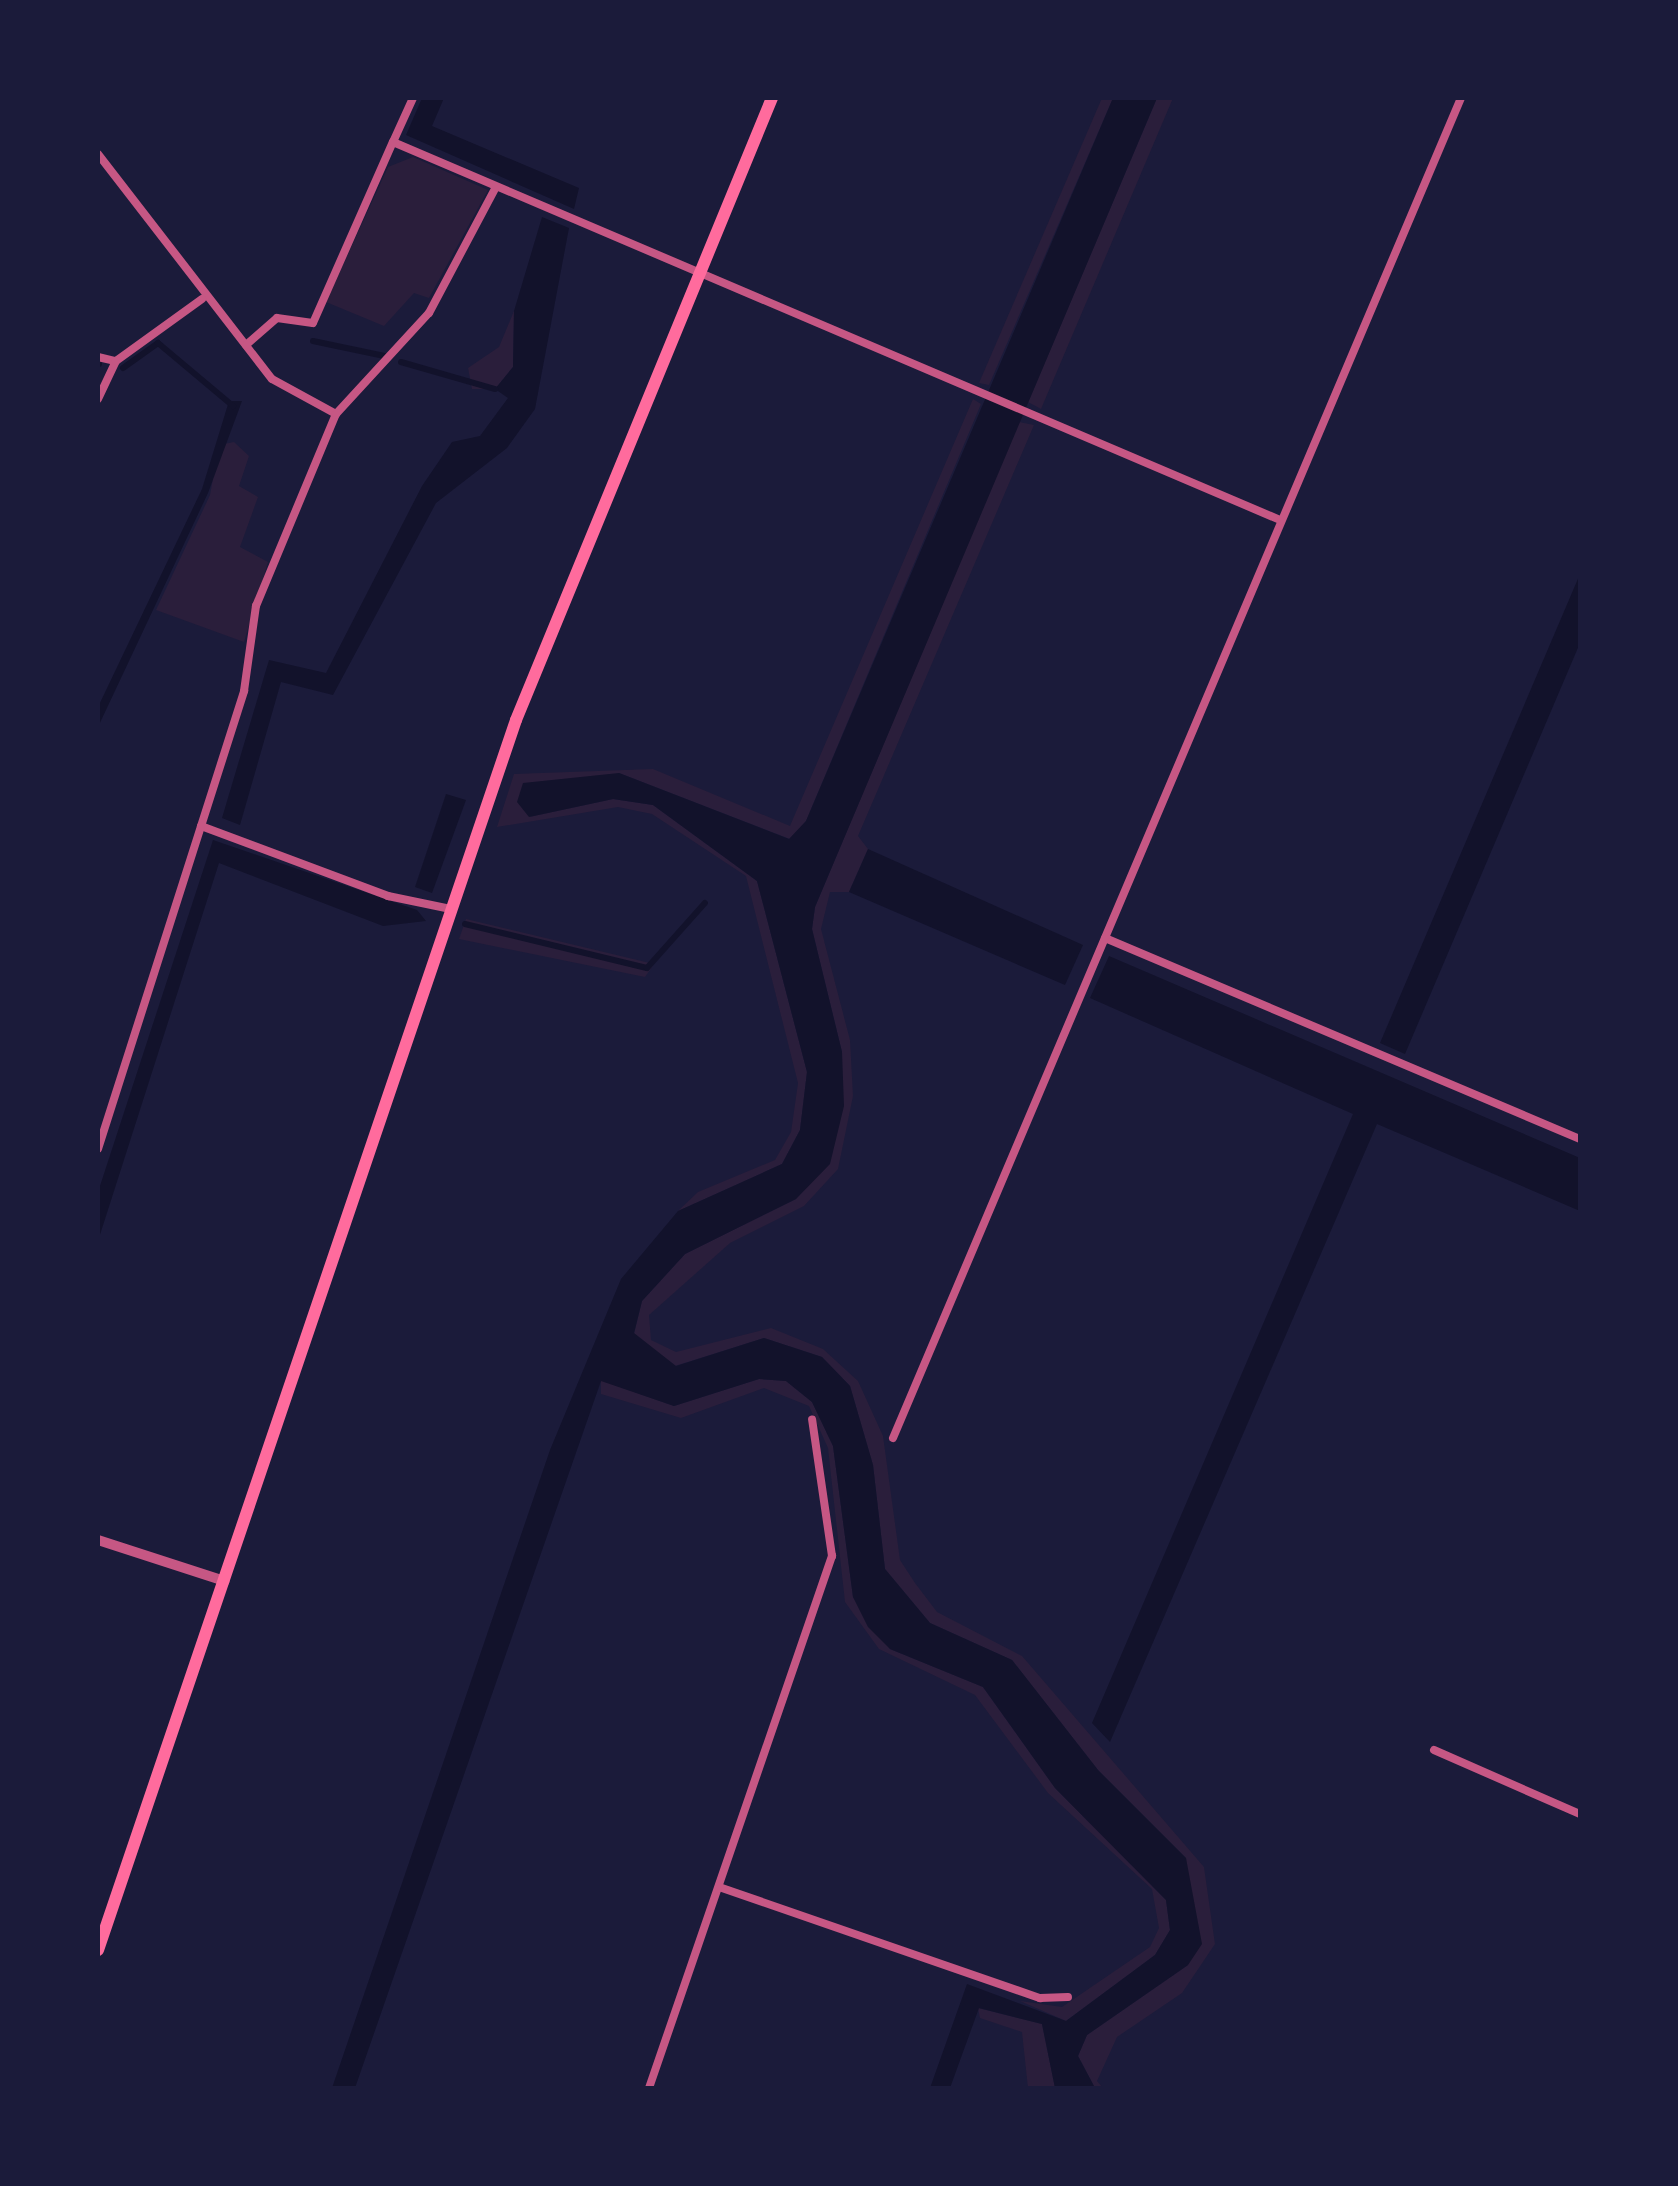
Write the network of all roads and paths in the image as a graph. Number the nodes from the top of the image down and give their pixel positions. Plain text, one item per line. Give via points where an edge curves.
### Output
1 (412, 98) edge
2 (772, 98) edge
3 (1461, 98) edge
4 (393, 142) junction
5 (98, 154) edge
6 (496, 186) junction
7 (698, 272) junction
8 (202, 299) junction
9 (246, 345) junction
10 (98, 357) edge
11 (116, 361) junction
12 (98, 399) edge
13 (336, 414) junction
14 (1280, 520) junction
15 (201, 826) junction
16 (451, 909) junction
17 (1105, 938) junction
18 (1580, 1139) edge
19 (98, 1148) edge
20 (812, 1419) dead end
21 (892, 1438) dead end
22 (98, 1540) edge
23 (224, 1580) junction
24 (1434, 1750) dead end
25 (1580, 1814) edge
26 (718, 1886) junction
27 (98, 1950) edge
28 (1068, 1997) dead end
29 (649, 2088) edge

1 - 4 street
2 - 7 main road
3 - 14 street
4 - 6 street
4 - 9 street via 312,323 277,318
5 - 8 street
6 - 7 street
6 - 13 street via 428,313
7 - 14 street
7 - 16 main road via 591,524
8 - 9 street
8 - 11 street
9 - 13 street via 272,379
10 - 11 street
11 - 12 street
13 - 15 street via 256,606 244,691
14 - 17 street
15 - 16 street via 388,896
15 - 19 street
16 - 23 main road
17 - 18 street
17 - 21 street
20 - 26 street via 832,1556
22 - 23 street
23 - 27 main road
24 - 25 street
26 - 28 street via 1040,1998
26 - 29 street

